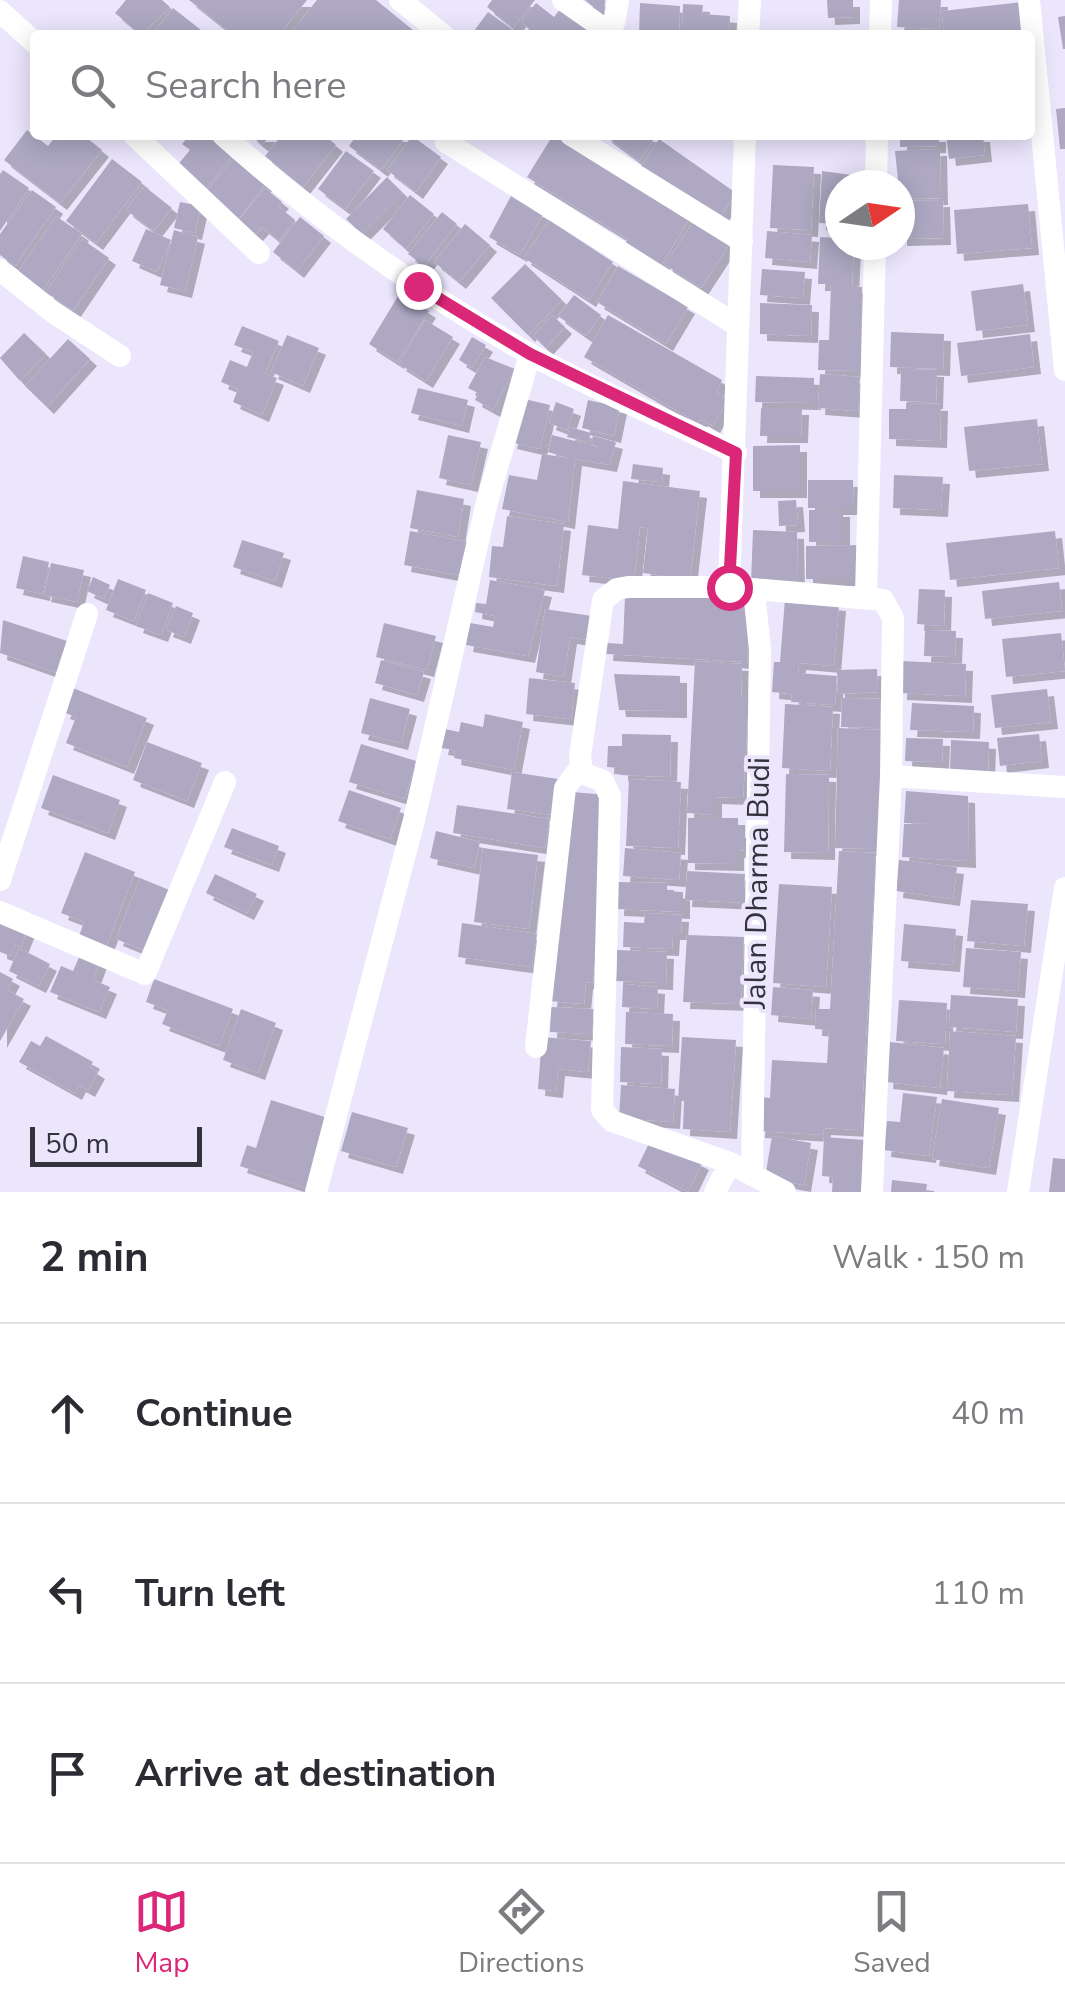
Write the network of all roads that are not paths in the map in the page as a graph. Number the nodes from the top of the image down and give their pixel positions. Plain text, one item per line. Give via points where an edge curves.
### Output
1 (400, 0) edge
2 (563, 0) edge
3 (618, 0) edge
4 (750, 0) edge
5 (881, 0) edge
6 (1029, 0) edge
7 (0, 11) edge
8 (437, 30) edge
9 (748, 30) edge
10 (880, 30) edge
11 (1032, 30) edge
12 (30, 38) edge
13 (1035, 62) edge
14 (139, 140) edge
15 (228, 140) edge
16 (579, 140) edge
17 (746, 140) edge
18 (878, 140) edge
19 (446, 142) dead end
20 (877, 170) edge
21 (742, 240) junction
22 (259, 252) dead end
23 (874, 260) edge
24 (0, 270) edge
25 (738, 326) junction
26 (530, 354) junction
27 (120, 356) dead end
28 (1065, 370) edge
29 (736, 453) junction
30 (729, 587) junction
31 (754, 591) junction
32 (866, 596) junction
33 (87, 614) dead end
34 (580, 768) junction
35 (891, 776) junction
36 (225, 782) dead end
37 (1065, 787) edge
38 (0, 880) edge
39 (1065, 888) edge
40 (0, 912) edge
41 (536, 1047) dead end
42 (730, 1164) junction
43 (752, 1175) junction
44 (316, 1192) edge
45 (715, 1192) edge
46 (786, 1192) edge
47 (872, 1192) edge
48 (1018, 1192) edge

1 - 8 street
2 - 3 street via 603,28 614,23
4 - 9 street
5 - 10 street
6 - 11 street
7 - 12 street
13 - 28 street
14 - 22 street
15 - 26 street via 370,255
16 - 21 street
17 - 21 street
18 - 20 street
19 - 25 street
21 - 25 street
23 - 32 street
24 - 27 street
25 - 29 street
26 - 29 street
26 - 44 street via 487,502 414,820
29 - 30 street
30 - 31 street
30 - 34 street via 628,588 603,600
31 - 32 street
31 - 43 street, Jalan Dharma Budi via 760,650
32 - 35 street via 884,600 893,618
33 - 38 street
34 - 41 street via 565,788
34 - 42 street via 606,784 610,796 602,1110 612,1120
35 - 37 street
35 - 47 street
36 - 40 street via 145,974
39 - 48 street
42 - 43 street
42 - 45 street
43 - 46 street

